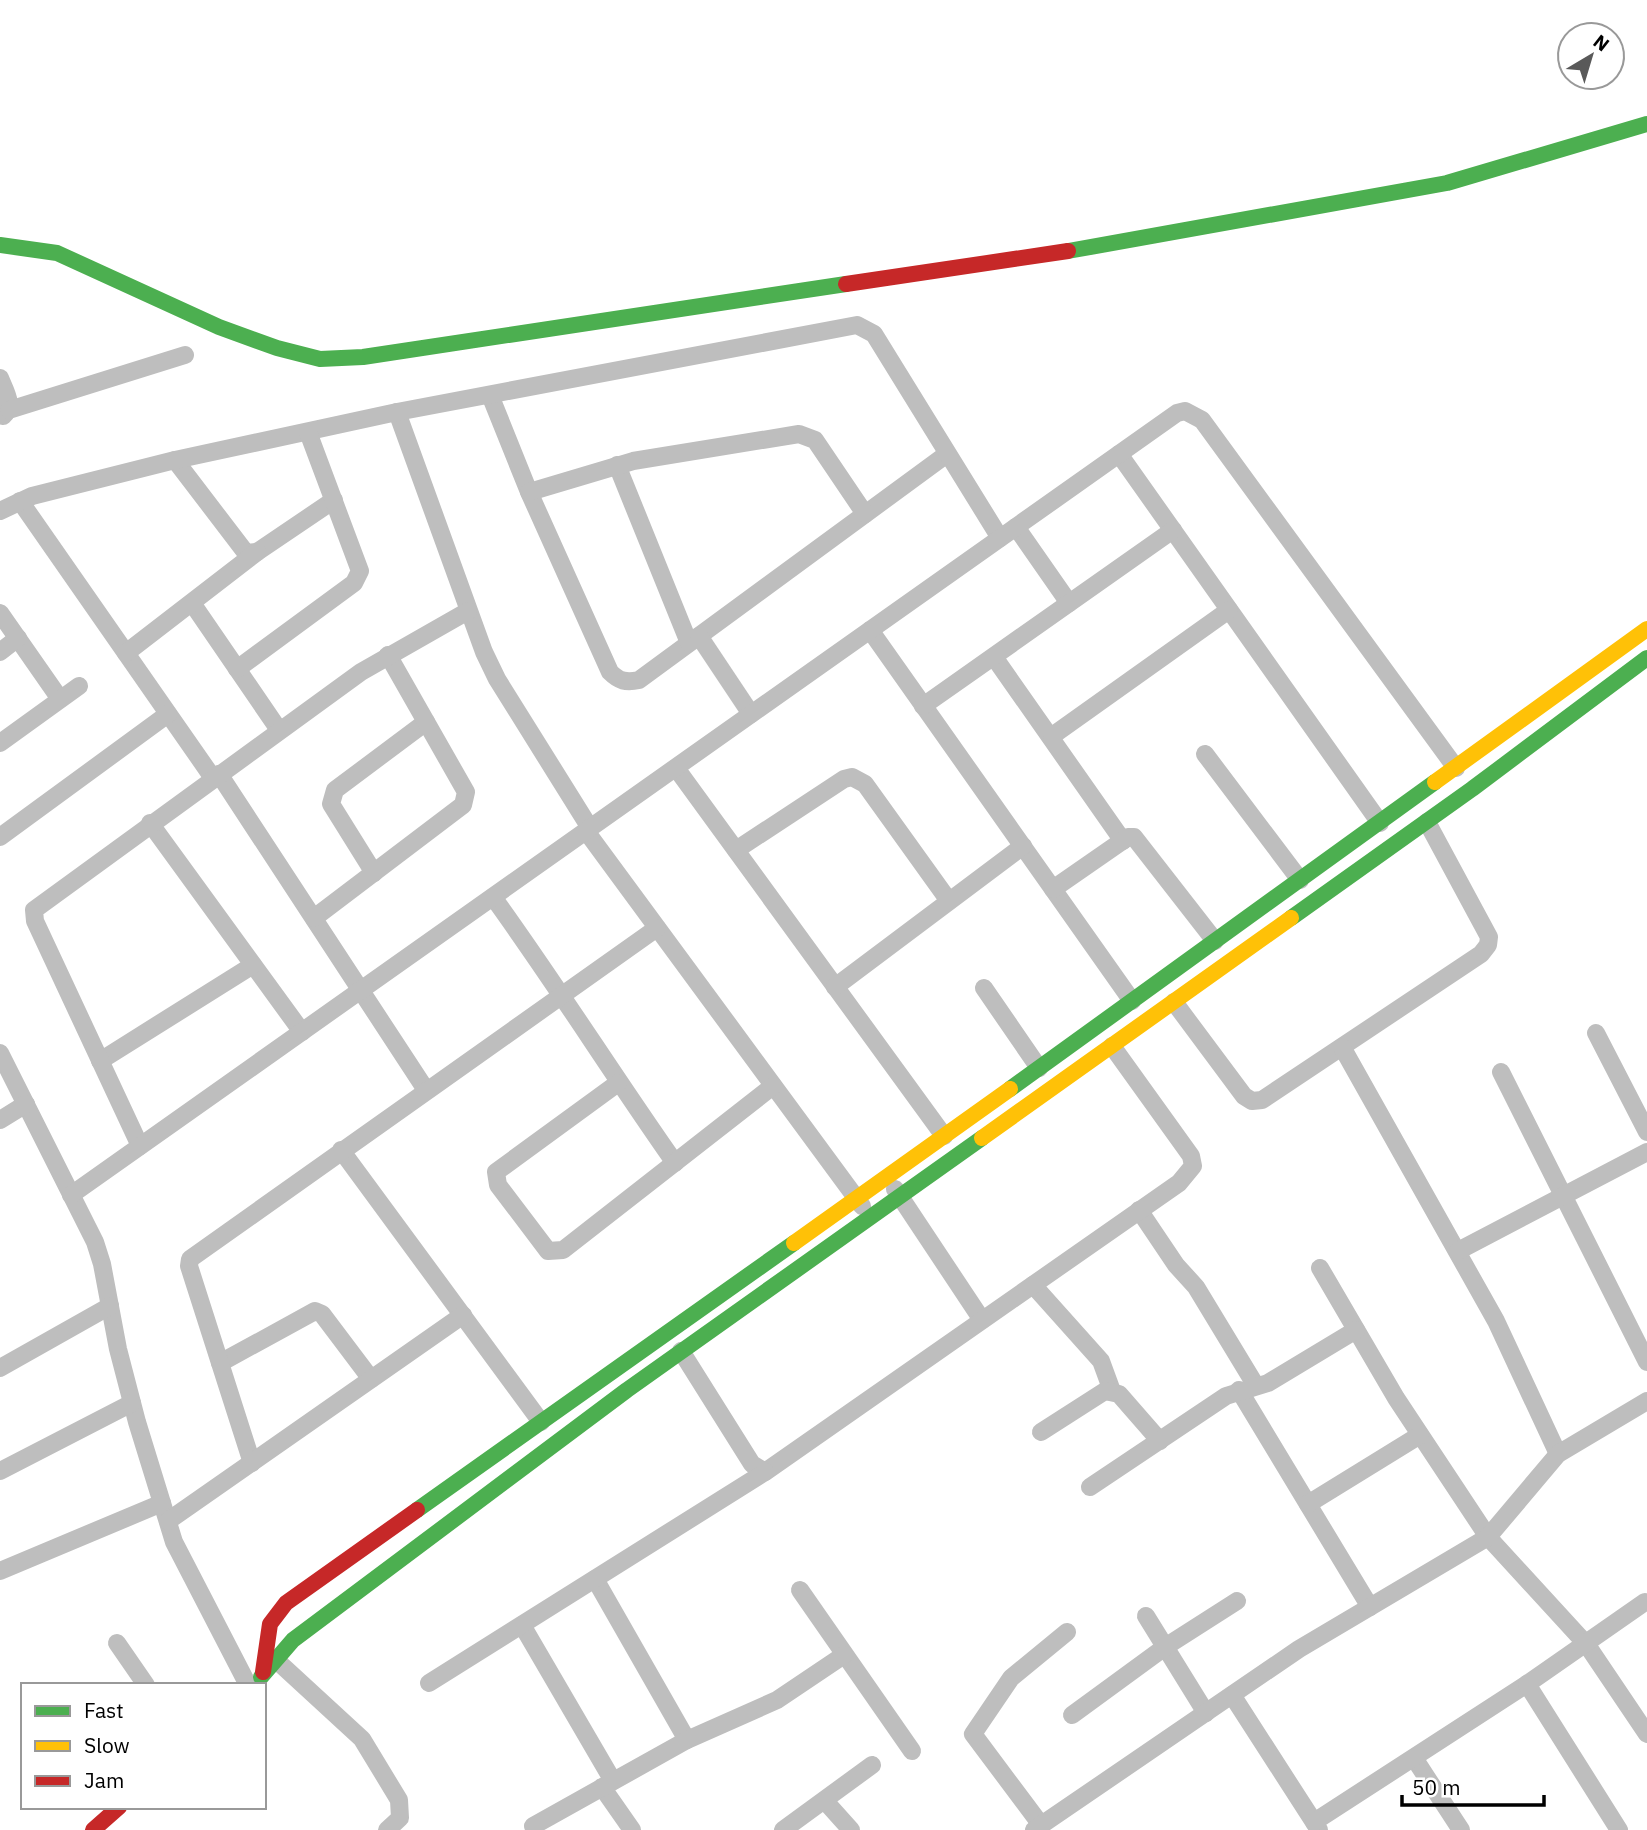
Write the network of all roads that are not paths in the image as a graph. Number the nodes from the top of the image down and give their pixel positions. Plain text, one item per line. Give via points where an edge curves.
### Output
1 (1647, 124) edge
2 (0, 245) edge
3 (185, 355) dead end
4 (0, 378) edge
5 (490, 395) junction
6 (397, 412) junction
7 (4, 414) edge
8 (308, 432) junction
9 (947, 454) junction
10 (1119, 454) junction
11 (175, 460) junction
12 (617, 465) junction
13 (529, 492) junction
14 (334, 500) junction
15 (20, 501) junction
16 (0, 511) edge
17 (865, 514) junction
18 (1016, 527) junction
19 (1173, 530) junction
20 (1000, 538) junction
21 (257, 552) junction
22 (192, 603) junction
23 (1069, 603) junction
24 (1230, 610) junction
25 (468, 611) junction
26 (0, 613) edge
27 (1647, 629) edge
28 (870, 630) junction
29 (18, 638) junction
30 (694, 639) junction
31 (0, 652) edge
32 (127, 653) junction
33 (388, 655) junction
34 (994, 657) junction
35 (1647, 658) edge
36 (237, 669) junction
37 (79, 686) dead end
38 (60, 699) junction
39 (923, 706) junction
40 (168, 714) junction
41 (751, 714) junction
42 (426, 722) junction
43 (279, 730) junction
44 (1052, 736) junction
45 (0, 743) edge
46 (1205, 754) dead end
47 (676, 768) junction
48 (1456, 768) junction
49 (216, 776) junction
50 (1427, 822) junction
51 (150, 823) junction
52 (1380, 823) junction
53 (588, 830) junction
54 (0, 837) edge
55 (1124, 841) junction
56 (1023, 846) junction
57 (736, 850) junction
58 (374, 873) junction
59 (1300, 880) junction
60 (1053, 889) junction
61 (493, 897) junction
62 (950, 901) junction
63 (314, 918) junction
64 (657, 928) junction
65 (1215, 941) junction
66 (253, 965) junction
67 (835, 986) junction
68 (984, 988) dead end
69 (362, 990) junction
70 (563, 994) junction
71 (1132, 1001) junction
72 (1174, 1002) junction
73 (302, 1032) junction
74 (1597, 1032) dead end
75 (1112, 1046) junction
76 (1342, 1047) junction
77 (0, 1053) edge
78 (100, 1061) junction
79 (1039, 1068) junction
80 (1501, 1072) dead end
81 (618, 1083) junction
82 (773, 1086) junction
83 (426, 1090) junction
84 (26, 1104) junction
85 (0, 1120) edge
86 (1647, 1132) edge
87 (944, 1136) junction
88 (140, 1146) junction
89 (341, 1150) junction
90 (1647, 1152) edge
91 (675, 1163) junction
92 (886, 1178) junction
93 (1563, 1194) junction
94 (71, 1195) junction
95 (901, 1196) junction
96 (856, 1199) junction
97 (1139, 1210) junction
98 (871, 1217) junction
99 (1458, 1251) junction
100 (1320, 1268) dead end
101 (1032, 1285) junction
102 (110, 1306) junction
103 (463, 1315) junction
104 (982, 1320) junction
105 (1356, 1330) junction
106 (681, 1351) junction
107 (1647, 1362) edge
108 (220, 1363) junction
109 (0, 1368) edge
110 (371, 1379) junction
111 (1247, 1388) junction
112 (1112, 1391) junction
113 (1647, 1401) edge
114 (132, 1403) junction
115 (541, 1422) junction
116 (1041, 1432) dead end
117 (1420, 1435) junction
118 (1160, 1441) junction
119 (1558, 1454) junction
120 (252, 1463) junction
121 (0, 1471) edge
122 (765, 1472) junction
123 (1090, 1487) dead end
124 (162, 1503) junction
125 (1308, 1504) junction
126 (168, 1521) junction
127 (1488, 1537) junction
128 (0, 1571) edge
129 (594, 1579) junction
130 (800, 1590) dead end
131 (1237, 1601) dead end
132 (1645, 1602) edge
133 (1370, 1607) junction
134 (1146, 1616) dead end
135 (522, 1625) junction
136 (1068, 1632) dead end
137 (117, 1643) dead end
138 (1587, 1644) junction
139 (1164, 1647) junction
140 (844, 1655) junction
141 (265, 1672) edge
142 (145, 1683) edge
143 (247, 1683) edge
144 (429, 1684) dead end
145 (1527, 1685) junction
146 (1232, 1695) junction
147 (1206, 1713) junction
148 (1072, 1715) dead end
149 (1647, 1734) edge
150 (687, 1740) junction
151 (912, 1751) dead end
152 (1414, 1758) junction
153 (872, 1765) dead end
154 (607, 1784) junction
155 (825, 1801) junction
156 (117, 1809) edge
157 (1317, 1826) edge
158 (1038, 1828) edge
159 (93, 1830) edge
160 (387, 1830) edge
161 (535, 1830) edge
162 (632, 1830) edge
163 (783, 1830) edge
164 (851, 1830) edge
165 (1461, 1830) edge
166 (1619, 1830) edge

1 - 2 street via 1447,183 1147,238 363,357 320,359 277,348 184,312 57,253
3 - 7 street
4 - 7 street via 10,403
5 - 6 street
5 - 9 street via 857,325 874,334
5 - 13 street
6 - 8 street
6 - 25 street
8 - 11 street
8 - 14 street
9 - 17 street
9 - 20 street
10 - 18 street
10 - 19 street
10 - 48 street via 1177,413 1185,411 1202,420
11 - 15 street
11 - 21 street via 241,551
12 - 13 street
12 - 17 street via 808,435 821,447
12 - 30 street
13 - 30 street via 617,680 639,680
14 - 21 street
14 - 36 street via 359,565 358,577
15 - 16 street
15 - 32 street
17 - 30 street
18 - 20 street
18 - 23 street
19 - 23 street
19 - 24 street
20 - 28 street
21 - 22 street
22 - 32 street
22 - 36 street
23 - 34 street
24 - 44 street
24 - 52 street
25 - 33 street
25 - 53 street via 497,680
26 - 29 street
27 - 48 street
28 - 39 street
28 - 41 street
29 - 31 street
29 - 38 street
30 - 41 street
32 - 40 street
33 - 42 street
33 - 43 street
34 - 39 street
34 - 44 street
35 - 50 street
36 - 43 street
37 - 38 street
38 - 45 street
39 - 56 street
40 - 49 street
40 - 54 street
41 - 47 street
42 - 58 street via 466,799
42 - 58 street via 330,797
43 - 49 street
44 - 55 street
46 - 59 street
47 - 53 street
47 - 57 street
48 - 52 street
49 - 51 street
49 - 63 street
50 - 72 street
50 - 76 street via 1489,936 1488,945
51 - 66 street
51 - 78 street via 34,910
52 - 59 street
53 - 61 street
53 - 64 street
55 - 60 street
55 - 65 street via 1139,839
56 - 60 street
56 - 62 street
57 - 62 street via 852,777 865,784
57 - 67 street
58 - 63 street
59 - 65 street
60 - 71 street
61 - 69 street
61 - 70 street
62 - 67 street
63 - 69 street
64 - 70 street
64 - 82 street
65 - 71 street
66 - 73 street
66 - 78 street
67 - 87 street
68 - 79 street
69 - 73 street
69 - 83 street
70 - 81 street
70 - 83 street
71 - 79 street
72 - 75 street
72 - 76 street via 1252,1101 1262,1101
73 - 88 street
74 - 86 street
75 - 95 street
75 - 97 street via 1191,1156 1193,1166 1179,1183
76 - 99 street
77 - 84 street
78 - 88 street
79 - 87 street
80 - 93 street
81 - 91 street
81 - 91 street via 500,1167 495,1179 542,1247 555,1253 563,1250
82 - 91 street
82 - 96 street
83 - 89 street
84 - 85 street
84 - 94 street
87 - 92 street
88 - 94 street
89 - 103 street
89 - 108 street via 190,1259
90 - 93 street
92 - 95 street
92 - 96 street
93 - 99 street
93 - 107 street
94 - 102 street via 95,1242
95 - 98 street
95 - 104 street
96 - 98 street
96 - 115 street
97 - 101 street
97 - 111 street via 1175,1265 1196,1287
98 - 106 street
99 - 119 street
100 - 105 street
101 - 104 street
101 - 112 street via 1101,1361
102 - 109 street
102 - 114 street
103 - 110 street
103 - 115 street
104 - 122 street
105 - 111 street via 1268,1383
105 - 117 street
106 - 122 street via 752,1464
106 - 141 street via 293,1640
108 - 110 street via 315,1311
108 - 120 street
110 - 120 street
111 - 118 street
111 - 125 street
112 - 116 street via 1105,1391
112 - 118 street
113 - 119 street
114 - 121 street
114 - 124 street
115 - 141 street via 286,1603 270,1624
117 - 125 street
117 - 127 street
118 - 123 street
119 - 127 street
120 - 126 street
122 - 129 street
124 - 126 street
124 - 128 street
125 - 133 street
126 - 143 street via 189,1577
127 - 133 street
127 - 138 street
129 - 135 street
129 - 150 street
130 - 140 street
131 - 139 street
132 - 138 street
133 - 146 street
134 - 139 street
135 - 144 street
135 - 154 street
136 - 158 street via 1011,1678 973,1734
137 - 142 street
138 - 145 street
138 - 149 street
139 - 147 street
139 - 148 street
140 - 150 street via 777,1700
140 - 151 street
141 - 160 street via 362,1739 400,1800 400,1818
145 - 152 street
145 - 166 street
146 - 147 street
146 - 157 street
147 - 158 street
150 - 154 street
152 - 157 street
152 - 165 street
153 - 155 street
154 - 161 street via 533,1826
154 - 162 street
155 - 163 street
155 - 164 street
156 - 159 street

